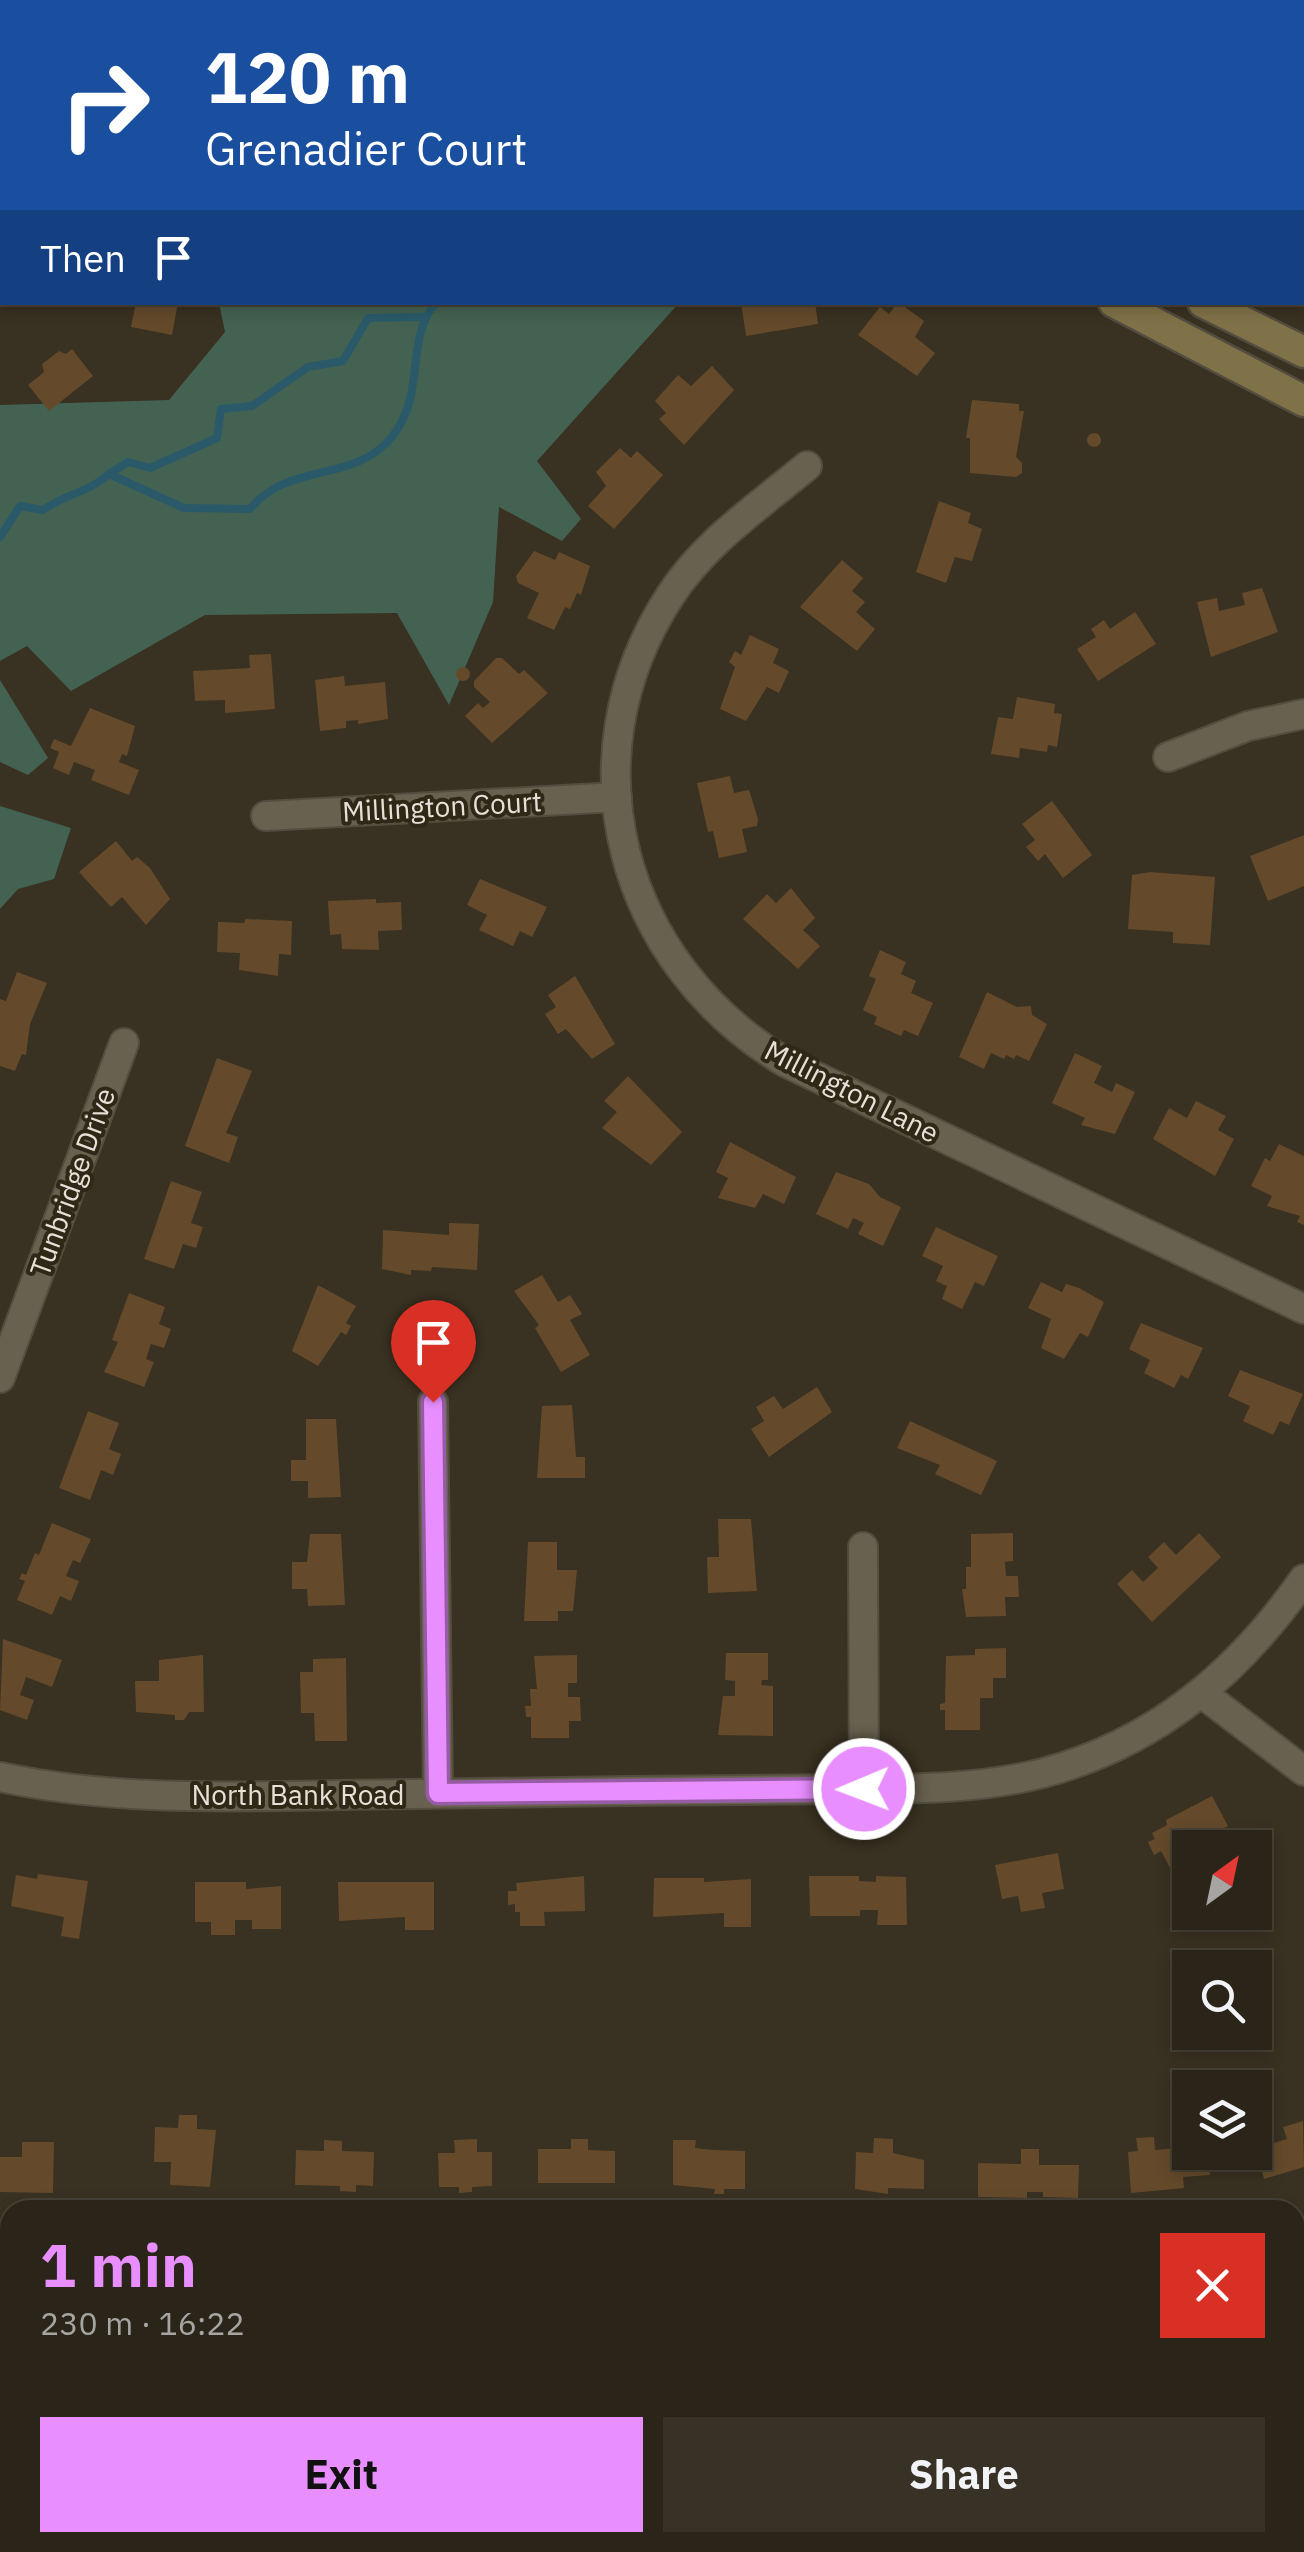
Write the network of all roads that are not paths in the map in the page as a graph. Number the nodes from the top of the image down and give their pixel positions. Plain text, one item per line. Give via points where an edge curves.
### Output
1 (1120, 305) edge
2 (1209, 305) edge
3 (1304, 352) edge
4 (1304, 401) edge
5 (807, 466) dead end
6 (1304, 714) edge
7 (1168, 757) dead end
8 (617, 796) junction
9 (266, 816) dead end
10 (124, 1043) dead end
11 (1304, 1309) edge
12 (0, 1378) edge
13 (433, 1402) dead end
14 (863, 1548) dead end
15 (1304, 1579) edge
16 (1203, 1694) junction
17 (1304, 1771) edge
18 (0, 1776) edge
19 (864, 1789) junction
20 (438, 1793) junction

1 - 4 main road
2 - 3 main road
5 - 8 street, Millington Lane via 712,545 671,594 632,673 618,746
6 - 7 street via 1248,726
8 - 9 street, Millington Court
8 - 11 street, Millington Lane via 627,861 648,918 696,991 757,1045
10 - 12 street, Tunbridge Drive
13 - 20 street
14 - 19 street
15 - 16 street, North Bank Road via 1270,1627
16 - 17 street
16 - 19 street, North Bank Road via 1111,1749 1044,1772 994,1782
18 - 20 street, North Bank Road via 132,1794
19 - 20 street, North Bank Road

